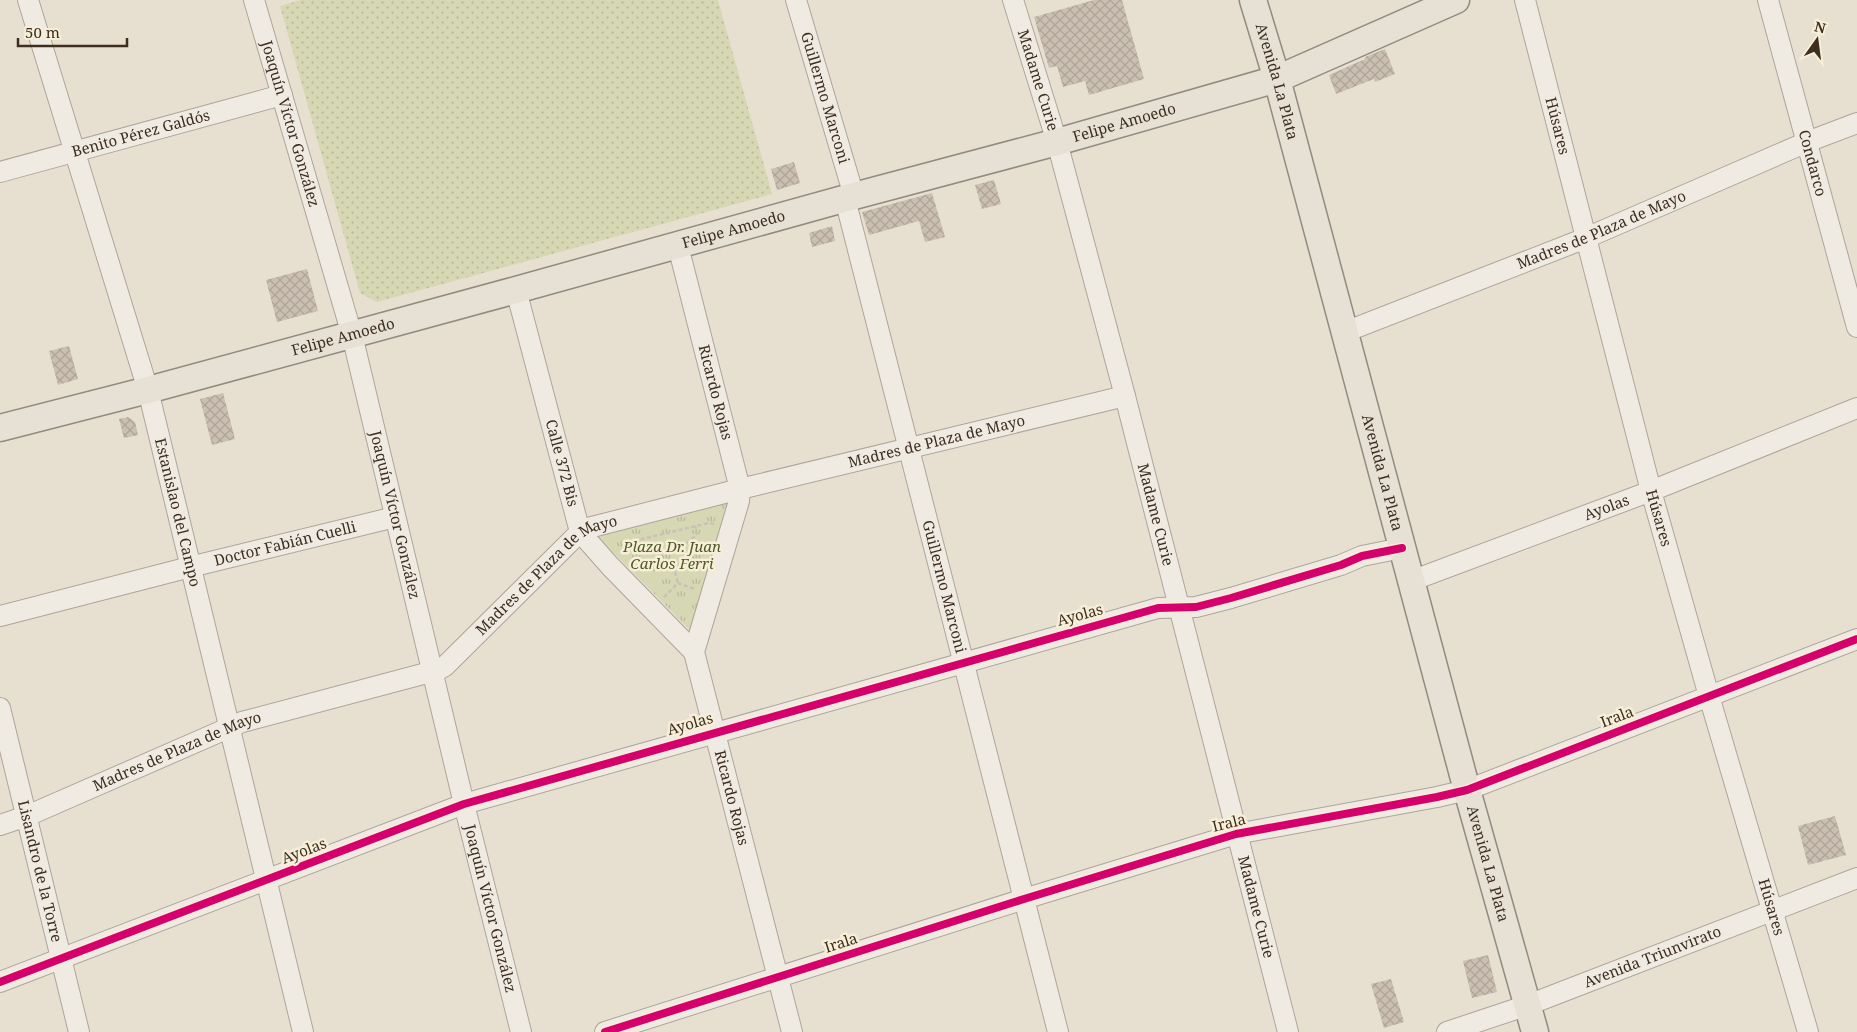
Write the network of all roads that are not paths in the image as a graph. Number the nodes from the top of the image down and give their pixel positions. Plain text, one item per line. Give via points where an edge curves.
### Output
1 (28, 0) edge
2 (254, 0) edge
3 (796, 0) edge
4 (1013, 0) edge
5 (1253, 0) edge
6 (1456, 0) edge
7 (1525, 0) edge
8 (1768, 0) edge
9 (1277, 79) junction
10 (282, 95) junction
11 (1857, 123) edge
12 (1057, 142) junction
13 (1807, 142) junction
14 (75, 151) junction
15 (0, 172) edge
16 (849, 198) junction
17 (1586, 238) junction
18 (678, 246) junction
19 (516, 290) junction
20 (1857, 327) edge
21 (1345, 332) junction
22 (352, 335) junction
23 (148, 390) junction
24 (1124, 396) junction
25 (1857, 408) edge
26 (0, 428) edge
27 (908, 448) junction
28 (740, 489) junction
29 (1651, 490) junction
30 (395, 517) junction
31 (580, 532) junction
32 (1402, 548) junction
33 (190, 567) junction
34 (1411, 581) junction
35 (1179, 608) junction
36 (0, 616) edge
37 (1857, 639) edge
38 (694, 652) junction
39 (963, 662) junction
40 (432, 672) junction
41 (1709, 696) junction
42 (0, 708) edge
43 (229, 727) junction
44 (715, 731) junction
45 (1467, 790) junction
46 (464, 804) junction
47 (27, 816) junction
48 (0, 825) edge
49 (1236, 834) junction
50 (1857, 878) edge
51 (266, 881) junction
52 (1024, 898) junction
53 (1773, 910) junction
54 (61, 959) junction
55 (778, 977) junction
56 (0, 982) edge
57 (1528, 1005) junction
58 (79, 1032) edge
59 (303, 1032) edge
60 (522, 1032) edge
61 (605, 1032) edge
62 (792, 1032) edge
63 (1058, 1032) edge
64 (1288, 1032) edge
65 (1447, 1032) edge
66 (1535, 1032) edge
67 (1808, 1032) edge

1 - 14 street, Estanislao del Campo
2 - 10 street, Joaquín Víctor González
3 - 16 street, Guillermo Marconi
4 - 12 street, Madame Curie
5 - 9 main road, Avenida La Plata
6 - 9 main road, Felipe Amoedo
7 - 17 street, Húsares
8 - 13 street, Condarco
9 - 12 main road, Felipe Amoedo
9 - 21 main road, Avenida La Plata
10 - 14 street, Benito Pérez Galdós
10 - 22 street, Joaquín Víctor González
11 - 13 street, Madres de Plaza de Mayo
12 - 16 main road, Felipe Amoedo
12 - 24 street, Madame Curie
13 - 17 street, Madres de Plaza de Mayo
13 - 20 street, Condarco
14 - 15 street, Benito Pérez Galdós
14 - 23 street, Estanislao del Campo
16 - 18 main road, Felipe Amoedo
16 - 27 street, Guillermo Marconi
17 - 21 street, Madres de Plaza de Mayo
17 - 29 street, Húsares
18 - 19 main road, Felipe Amoedo
18 - 28 street, Ricardo Rojas
19 - 22 main road, Felipe Amoedo
19 - 31 street, Calle 372 Bis
21 - 32 main road, Avenida La Plata
22 - 23 main road, Felipe Amoedo
22 - 30 street, Joaquín Víctor González
23 - 26 main road, Felipe Amoedo
23 - 33 street, Estanislao del Campo
24 - 27 street, Madres de Plaza de Mayo
24 - 35 street, Madame Curie
25 - 29 street, Ayolas
27 - 28 street, Madres de Plaza de Mayo
27 - 39 street, Guillermo Marconi
28 - 31 street, Madres de Plaza de Mayo
28 - 38 street, Ricardo Rojas
29 - 34 street, Ayolas
29 - 41 street, Húsares
30 - 33 street, Doctor Fabián Cuelli
30 - 40 street, Joaquín Víctor González
31 - 38 street, Calle 372 Bis
31 - 40 street, Madres de Plaza de Mayo via 445,666
32 - 34 main road, Avenida La Plata
32 - 35 street, Ayolas via 1362,556 1231,598
33 - 36 street, Doctor Fabián Cuelli
33 - 43 street, Estanislao del Campo
34 - 45 main road, Avenida La Plata
35 - 39 street, Ayolas via 1165,606
35 - 49 street, Madame Curie
37 - 41 street, Irala
38 - 44 street, Ricardo Rojas
39 - 44 street, Ayolas
39 - 52 street, Guillermo Marconi
40 - 43 street, Madres de Plaza de Mayo
40 - 46 street, Joaquín Víctor González
41 - 45 street, Irala
41 - 53 street, Húsares
42 - 47 street, Lisandro de la Torre
43 - 47 street, Madres de Plaza de Mayo
43 - 51 street, Estanislao del Campo
44 - 46 street, Ayolas
44 - 55 street, Ricardo Rojas
45 - 49 street, Irala
45 - 57 main road, Avenida La Plata
46 - 51 street, Ayolas
46 - 60 street, Joaquín Víctor González
47 - 48 street, Madres de Plaza de Mayo
47 - 54 street, Lisandro de la Torre
49 - 52 street, Irala
49 - 64 street, Madame Curie
50 - 53 street, Avenida Triunvirato
51 - 54 street, Ayolas
51 - 59 street, Estanislao del Campo
52 - 55 street, Irala
52 - 63 street, Guillermo Marconi
53 - 57 street, Avenida Triunvirato
53 - 67 street, Húsares
54 - 56 street, Ayolas
54 - 58 street, Lisandro de la Torre
55 - 61 street, Irala
55 - 62 street, Ricardo Rojas
57 - 65 street, Avenida Triunvirato
57 - 66 main road, Avenida La Plata

